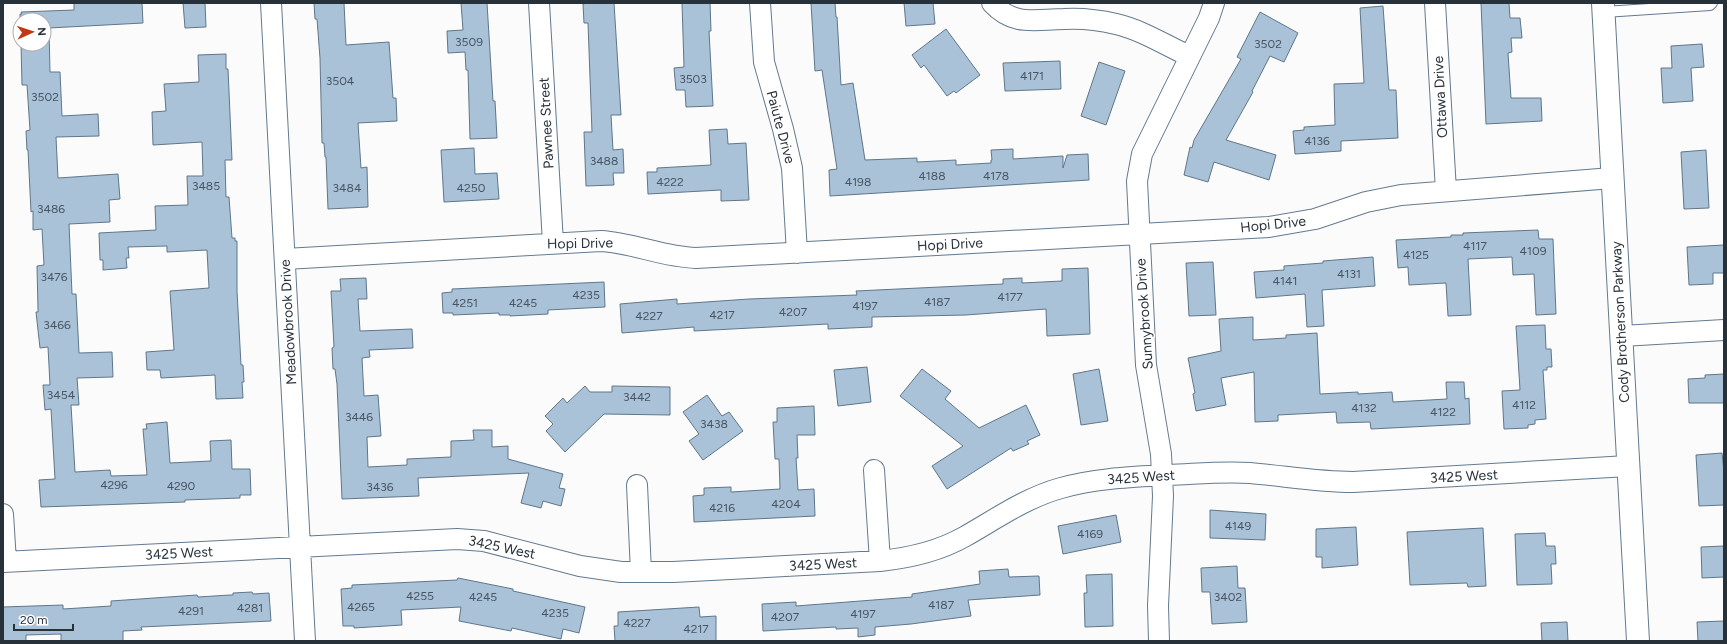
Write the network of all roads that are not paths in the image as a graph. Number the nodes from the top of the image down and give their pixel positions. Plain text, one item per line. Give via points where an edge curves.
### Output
1 (271, 3) edge
2 (539, 3) edge
3 (760, 3) edge
4 (992, 3) edge
5 (1214, 3) edge
6 (1435, 3) edge
7 (1712, 3) edge
8 (1603, 8) edge
9 (1189, 56) junction
10 (1612, 178) junction
11 (1446, 191) junction
12 (1139, 234) junction
13 (553, 243) junction
14 (797, 253) junction
15 (284, 259) junction
16 (1724, 330) edge
17 (1622, 336) junction
18 (1628, 466) junction
19 (874, 470) dead end
20 (1162, 475) junction
21 (637, 485) dead end
22 (3, 514) edge
23 (300, 547) junction
24 (880, 561) junction
25 (4, 562) edge
26 (641, 572) junction
27 (305, 641) edge
28 (1159, 641) edge
29 (1638, 641) edge

1 - 15 street, Meadowbrook Drive
2 - 13 street, Pawnee Street
3 - 14 street, Paiute Drive via 764,62 792,168
4 - 9 street via 1003,13 1020,20 1082,19 1117,24 1149,36
5 - 9 street, Sunnybrook Drive
6 - 11 street, Ottawa Drive
7 - 8 lane
8 - 10 main road, Cody Brotherson Parkway
9 - 12 street, Sunnybrook Drive via 1140,161 1137,181
10 - 11 street, Hopi Drive
10 - 17 main road, Cody Brotherson Parkway
11 - 12 street, Hopi Drive via 1384,198 1315,220 1286,225
12 - 14 street, Hopi Drive
12 - 20 street, Sunnybrook Drive via 1146,366 1159,438
13 - 14 street, Hopi Drive via 613,241 684,258
13 - 15 street, Hopi Drive
15 - 23 street, Meadowbrook Drive
16 - 17 street
17 - 18 main road, Cody Brotherson Parkway
18 - 20 street, 3425 West via 1353,482 1241,473
18 - 29 main road, Cody Brotherson Parkway
19 - 24 street
20 - 24 street, 3425 West via 1102,480 1060,488 1022,503 963,538 946,545 913,556
20 - 28 street, Sunnybrook Drive
21 - 26 street
22 - 25 street
23 - 25 street, 3425 West
23 - 26 street, 3425 West via 471,539 580,566
23 - 27 street, Meadowbrook Drive
24 - 26 street, 3425 West

